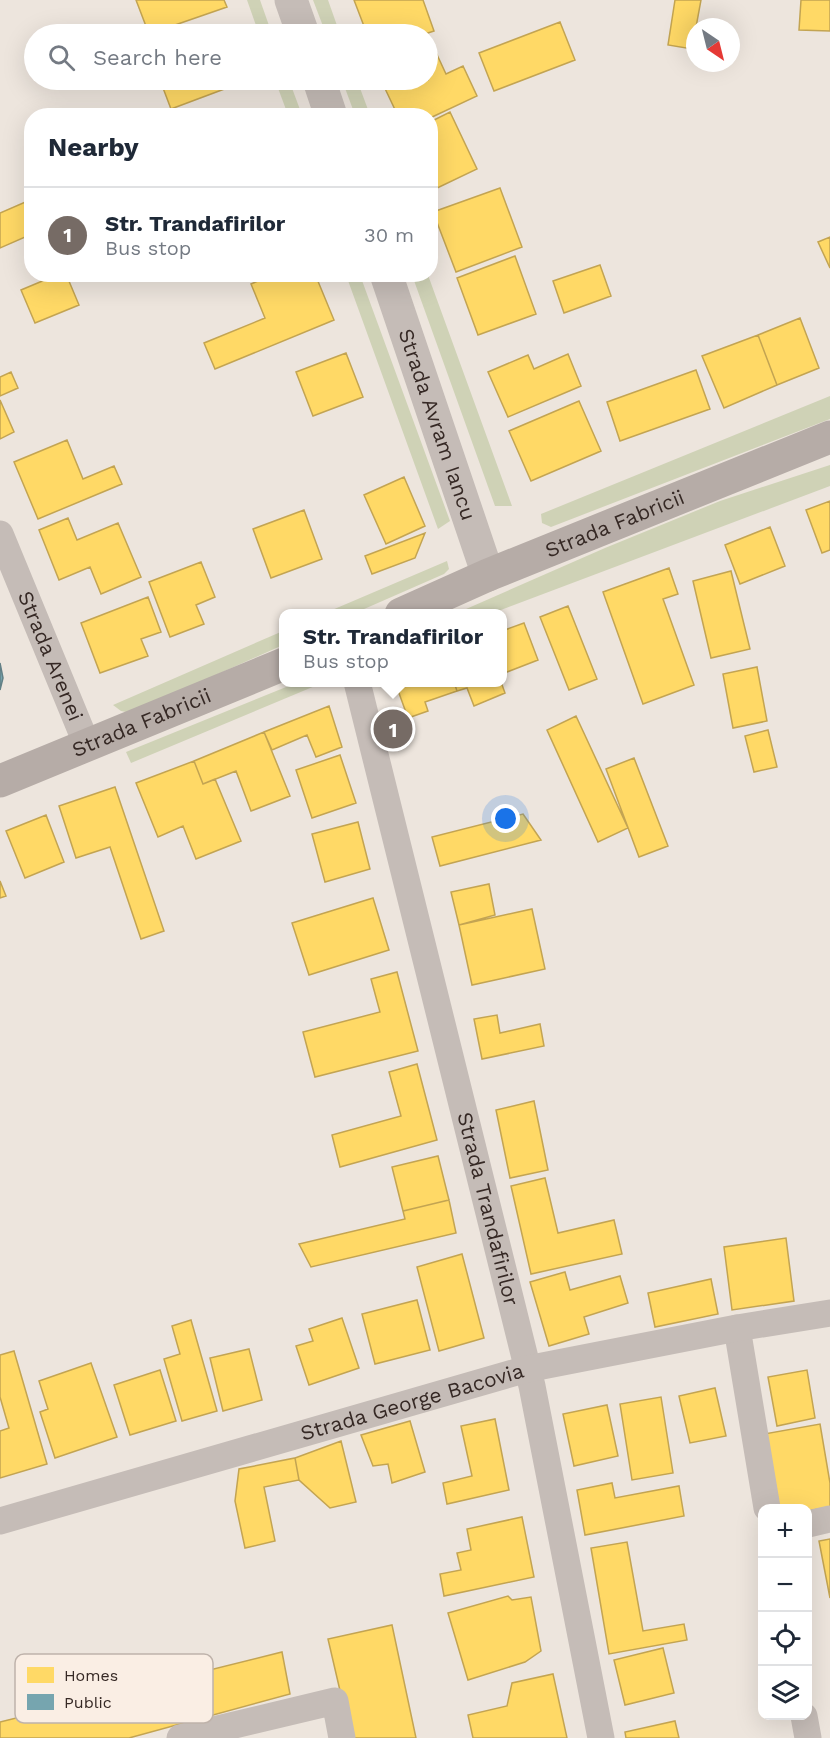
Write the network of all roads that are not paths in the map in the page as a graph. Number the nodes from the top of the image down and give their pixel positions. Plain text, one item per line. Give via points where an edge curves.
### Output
1 (291, 0) edge
2 (299, 24) edge
3 (322, 90) edge
4 (328, 108) edge
5 (389, 282) edge
6 (830, 437) edge
7 (0, 534) edge
8 (488, 575) junction
9 (412, 609) edge
10 (279, 666) edge
11 (358, 687) edge
12 (87, 745) junction
13 (0, 781) edge
14 (830, 1313) edge
15 (737, 1328) junction
16 (527, 1368) junction
17 (766, 1504) edge
18 (830, 1519) edge
19 (0, 1521) edge
20 (812, 1523) edge
21 (805, 1720) edge
22 (180, 1738) edge
23 (342, 1738) edge
24 (601, 1738) edge
25 (808, 1738) edge

1 - 2 street
3 - 4 street
5 - 8 street, Strada Avram Iancu
6 - 8 main road, Strada Fabricii
7 - 12 street, Strada Arenei
8 - 9 main road, Strada Fabricii
10 - 12 main road, Strada Fabricii
11 - 16 street, Strada Trandafirilor
12 - 13 main road, Strada Fabricii
14 - 15 street, Strada George Bacovia
15 - 16 street, Strada George Bacovia
15 - 17 street
16 - 19 street, Strada George Bacovia
16 - 24 street, Strada Trandafirilor
18 - 20 street
21 - 25 street
22 - 23 street via 335,1701

